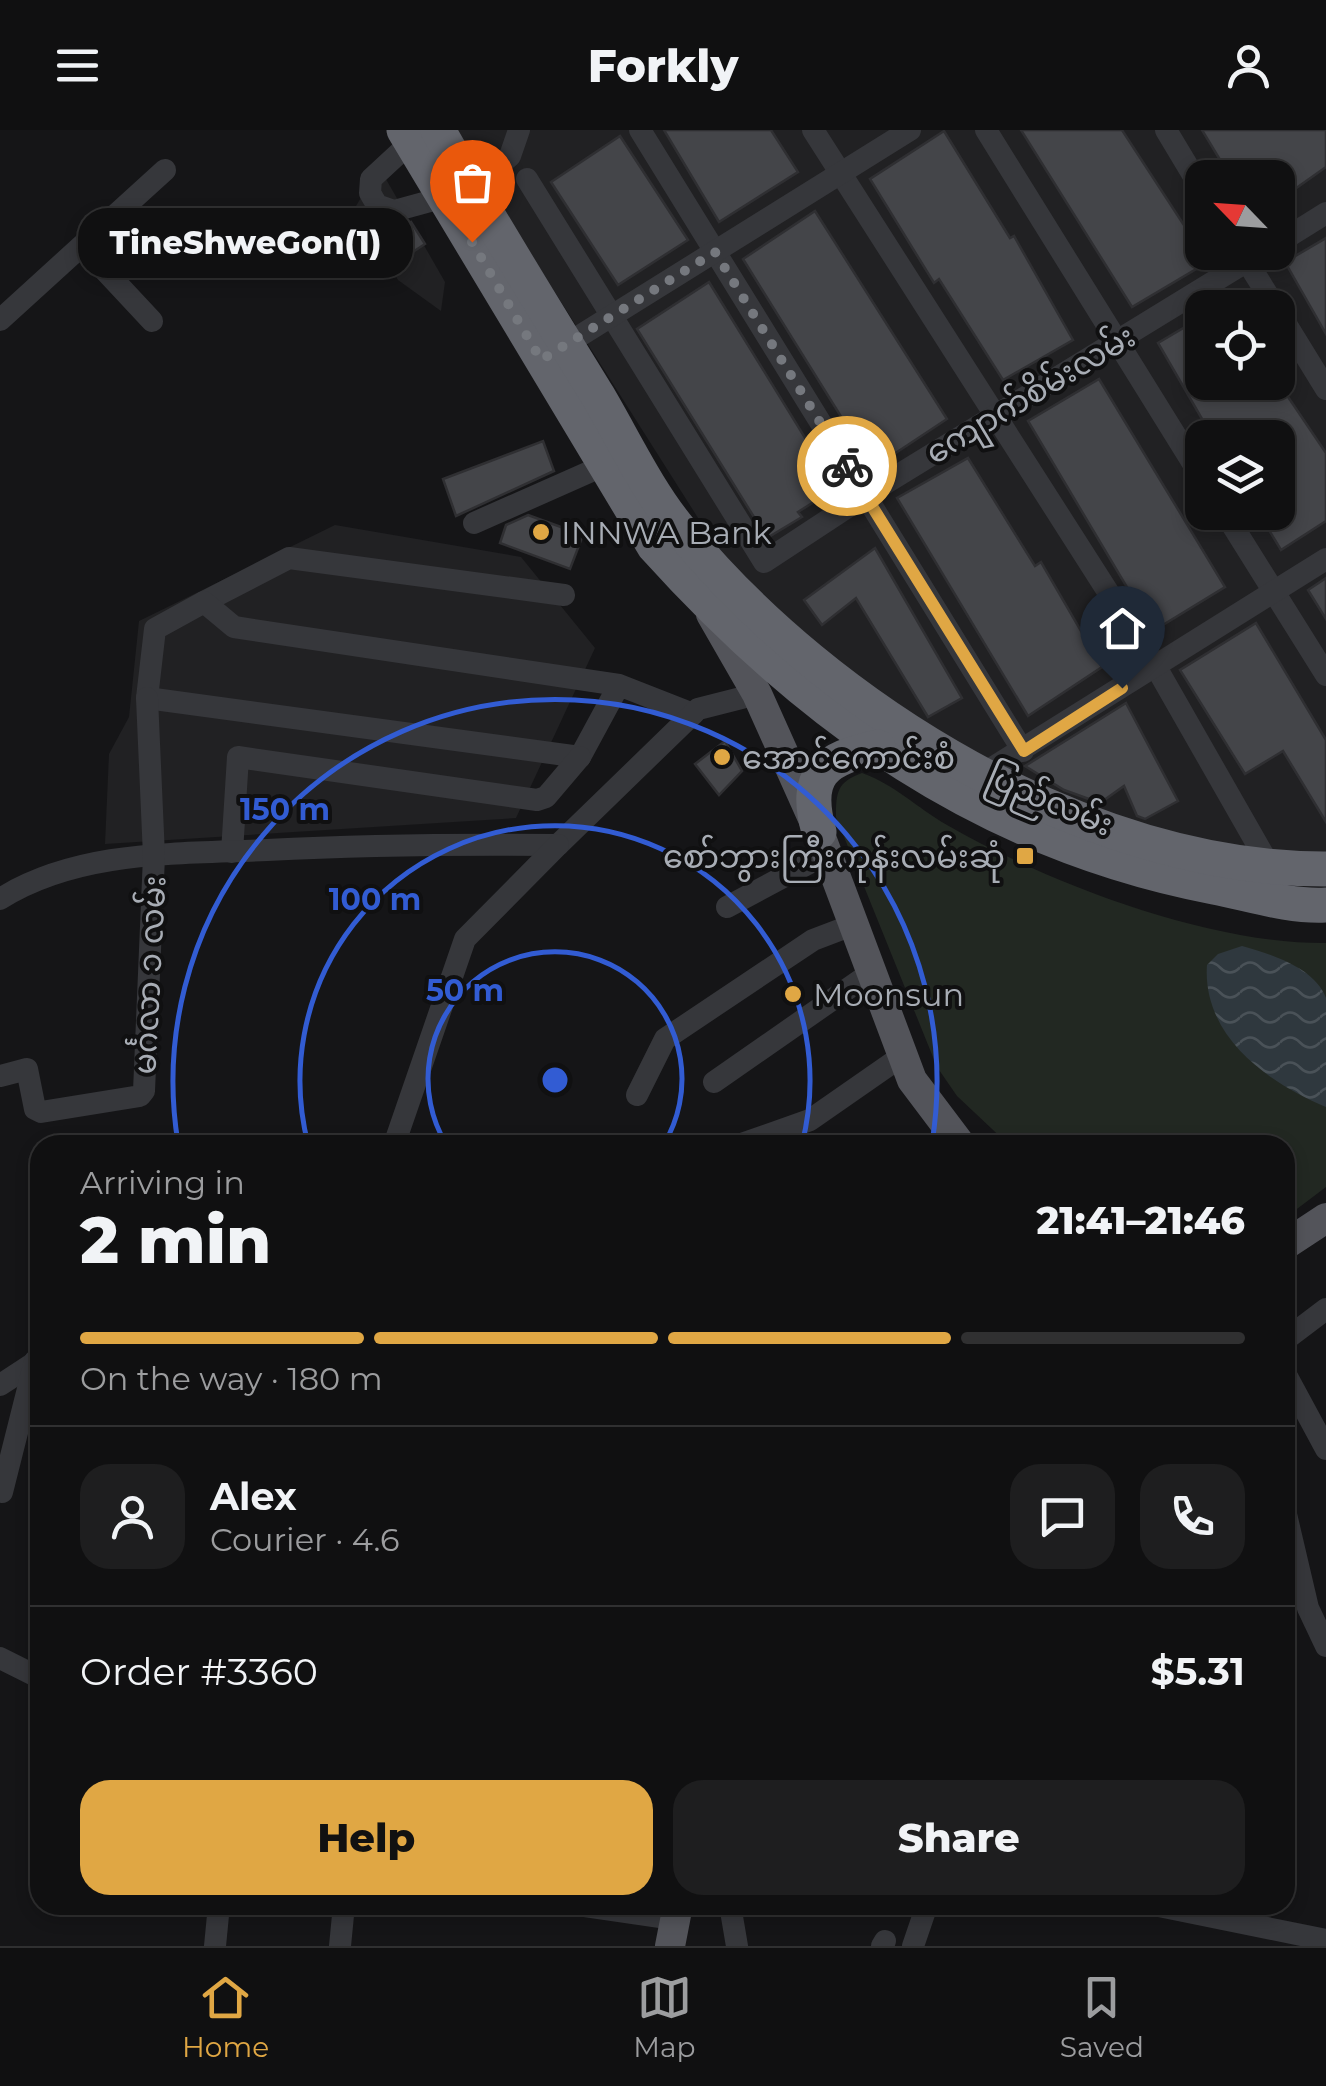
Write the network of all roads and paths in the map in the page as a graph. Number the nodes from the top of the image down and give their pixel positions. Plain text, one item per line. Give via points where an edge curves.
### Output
1 (519, 130) edge
2 (640, 130) edge
3 (813, 130) edge
4 (910, 130) edge
5 (986, 130) edge
6 (1166, 130) edge
7 (418, 134) edge
8 (1185, 162) edge
9 (165, 170) dead end
10 (841, 173) junction
11 (526, 179) dead end
12 (458, 193) junction
13 (1326, 214) edge
14 (1295, 233) edge
15 (82, 246) junction
16 (715, 252) junction
17 (1227, 270) edge
18 (611, 316) junction
19 (0, 320) edge
20 (152, 321) dead end
21 (1295, 339) edge
22 (1118, 340) junction
23 (554, 352) junction
24 (1326, 389) edge
25 (996, 415) junction
26 (1185, 450) edge
27 (605, 466) junction
28 (866, 495) junction
29 (474, 523) dead end
30 (678, 528) junction
31 (1235, 530) edge
32 (1326, 558) edge
33 (1273, 592) junction
34 (564, 595) dead end
35 (704, 601) junction
36 (204, 602) junction
37 (1156, 667) junction
38 (769, 674) junction
39 (1326, 675) edge
40 (619, 685) junction
41 (147, 698) junction
42 (693, 714) junction
43 (884, 735) junction
44 (1024, 751) junction
45 (580, 757) junction
46 (984, 774) junction
47 (823, 842) junction
48 (558, 845) junction
49 (232, 852) junction
50 (154, 856) junction
51 (1268, 865) junction
52 (1326, 869) edge
53 (0, 900) edge
54 (1326, 905) edge
55 (727, 907) dead end
56 (854, 924) junction
57 (869, 974) junction
58 (902, 1056) junction
59 (0, 1076) edge
60 (714, 1082) dead end
61 (637, 1095) dead end
62 (397, 1135) edge
63 (767, 1135) edge
64 (953, 1135) edge
65 (1326, 1218) edge
66 (1295, 1239) edge
67 (1325, 1313) edge
68 (1295, 1333) edge
69 (30, 1365) edge
70 (0, 1385) edge
71 (30, 1389) edge
72 (1295, 1392) edge
73 (1326, 1449) edge
74 (2, 1492) dead end
75 (1295, 1553) edge
76 (1326, 1646) edge
77 (0, 1658) edge
78 (30, 1673) edge
79 (218, 1915) edge
80 (343, 1915) edge
81 (631, 1915) edge
82 (732, 1915) edge
83 (923, 1915) edge
84 (1203, 1915) edge
85 (674, 1923) edge
86 (1326, 1940) edge
87 (215, 1946) edge
88 (340, 1946) edge
89 (737, 1946) edge
90 (912, 1946) edge

1 - 12 street via 510,156
2 - 16 street
3 - 10 street
4 - 10 street
5 - 22 street
6 - 8 street
7 - 12 highway, ပြည်လမ်း
7 - 12 street via 371,179 377,205 394,211
9 - 15 street
10 - 16 street
10 - 25 street
11 - 18 street
12 - 23 highway, ပြည်လမ်း
13 - 14 street
15 - 19 street
15 - 20 street
16 - 18 street
16 - 28 street
17 - 22 street, ကျောက်စိမ်းလမ်း
18 - 23 street
18 - 28 street, ကျောက်စိမ်းလမ်း via 764,562
21 - 24 street, ကျောက်စိမ်းလမ်း
22 - 25 street, ကျောက်စိမ်းလမ်း
22 - 26 street
23 - 27 highway, ပြည်လမ်း
23 - 30 highway, ပြည်လမ်း
25 - 28 street, ကျောက်စိမ်းလမ်း
25 - 37 street
27 - 29 street
27 - 35 highway, ပြည်လမ်း via 654,546
28 - 44 street
30 - 35 main road, ပြည်လမ်း
30 - 38 highway, ပြည်လမ်း
31 - 33 street
32 - 33 street
33 - 37 street
33 - 39 street
34 - 36 street via 288,558
35 - 38 highway, ပြည်လမ်း
36 - 40 street via 234,627
36 - 41 street via 155,628
37 - 44 street
37 - 51 street
38 - 42 street
38 - 43 highway, ပြည်လမ်း via 823,710
38 - 47 main road
40 - 42 street
40 - 45 street
41 - 45 street
41 - 50 street
42 - 48 street
43 - 46 highway, ပြည်လမ်း
43 - 47 highway via 832,760 816,781 811,803
43 - 54 highway, ပြည်လမ်း via 970,802 1087,854 1174,880
44 - 46 street
45 - 49 street via 538,800 238,757
46 - 51 highway, ပြည်လမ်း via 1101,826
47 - 55 street
47 - 56 main road
48 - 49 street via 408,843
48 - 62 street via 464,938
49 - 50 street
50 - 53 street via 116,857
50 - 59 street, မင်္ဂလာ ၁ လမ်း via 140,1096 40,1112 27,1069
51 - 52 highway, ပြည်လမ်း
56 - 57 main road
56 - 61 street via 813,940 665,1039
57 - 58 main road
57 - 60 street
58 - 63 street via 810,1120
58 - 64 main road
65 - 66 main road
67 - 68 street
69 - 70 street
71 - 74 street
72 - 73 street
75 - 76 street via 1308,1608
77 - 78 street
79 - 87 street
80 - 88 street
81 - 85 street
82 - 89 street
83 - 90 street
84 - 86 street

